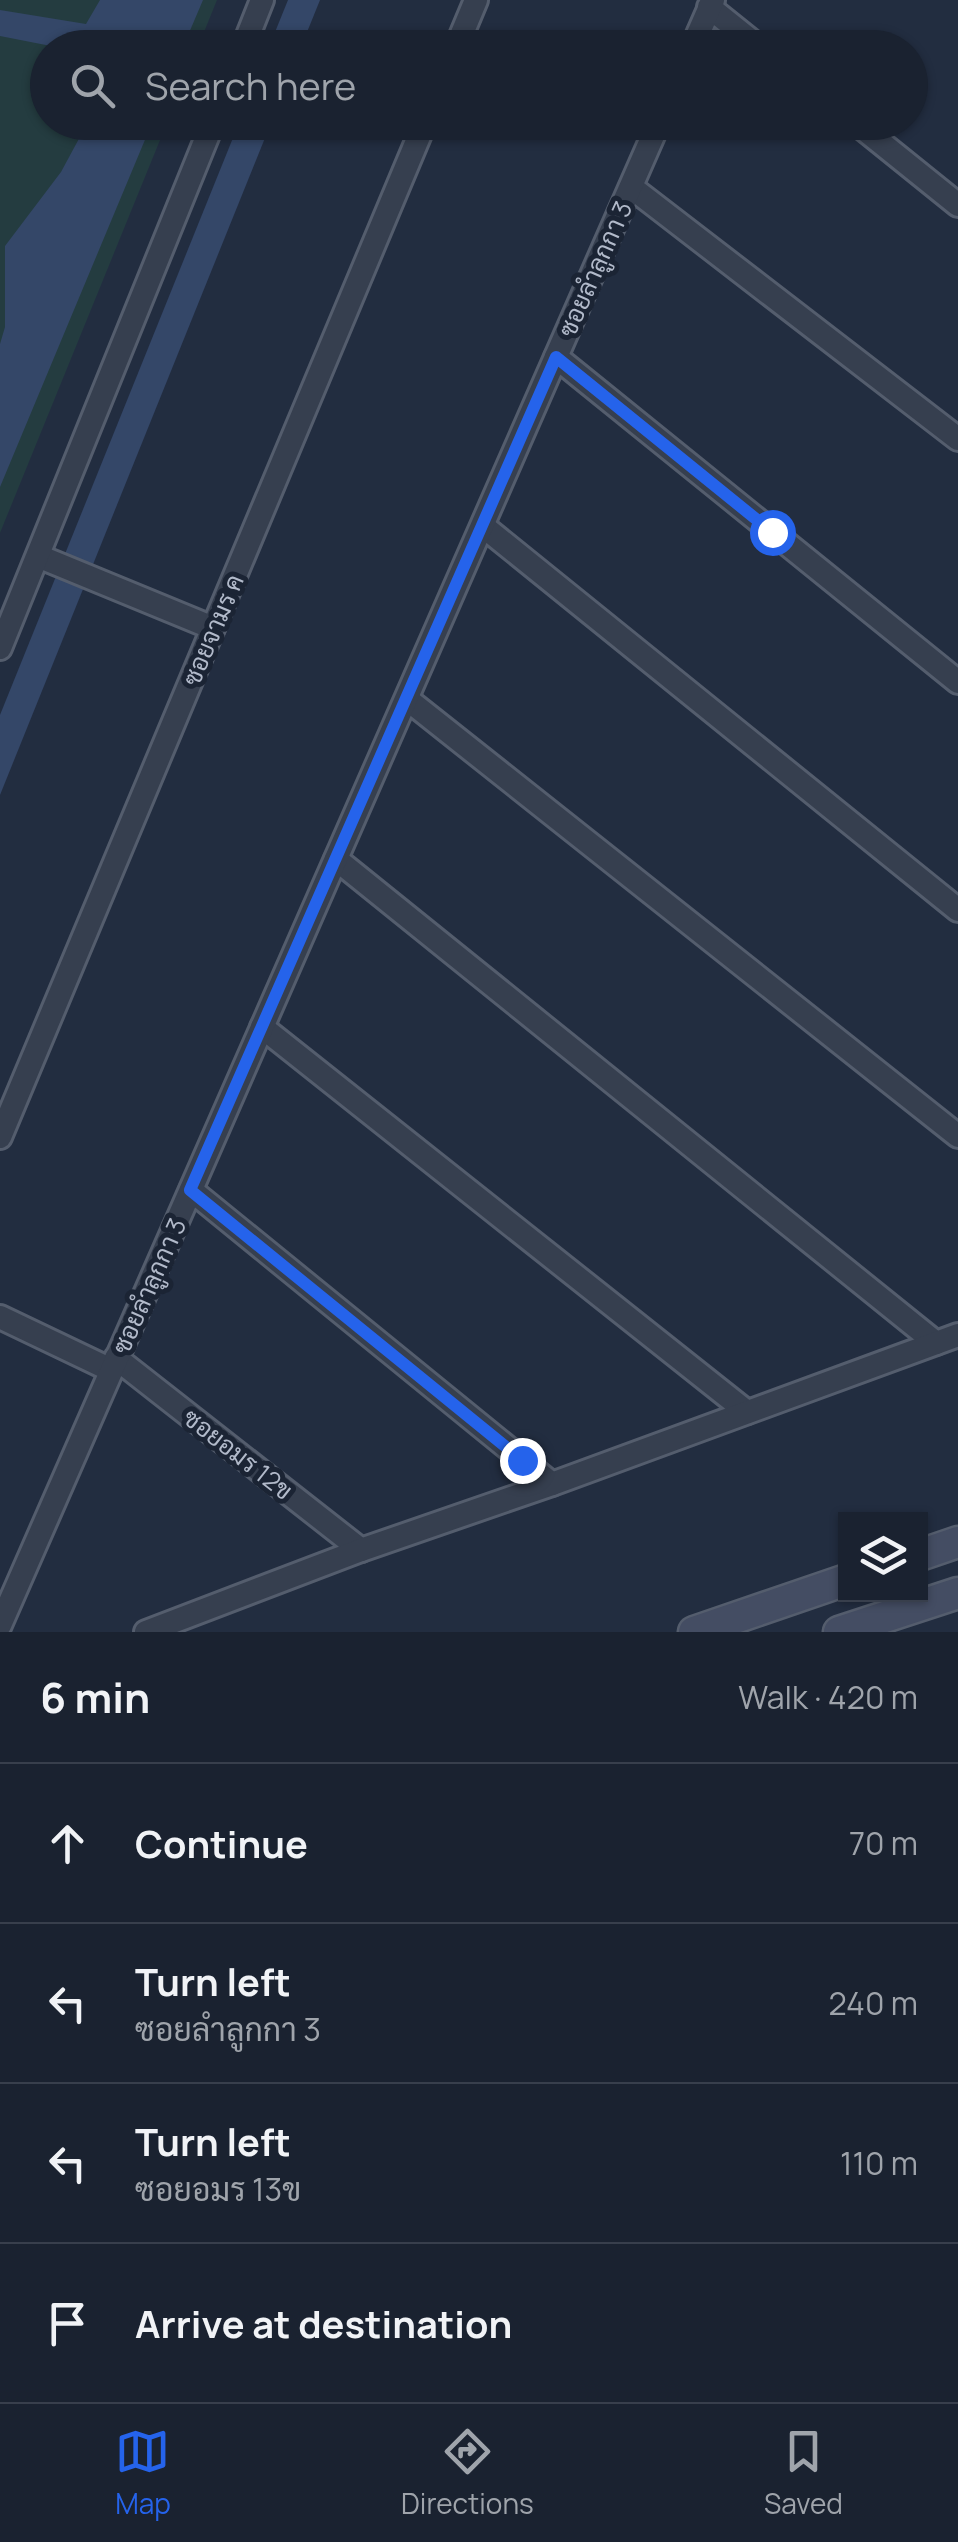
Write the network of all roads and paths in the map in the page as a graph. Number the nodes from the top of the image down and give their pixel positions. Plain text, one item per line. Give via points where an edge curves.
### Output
1 (262, 0) edge
2 (476, 0) edge
3 (711, 4) edge
4 (250, 30) edge
5 (464, 30) edge
6 (700, 30) edge
7 (740, 30) edge
8 (206, 140) edge
9 (417, 140) edge
10 (651, 140) edge
11 (878, 140) edge
12 (631, 187) junction
13 (958, 204) edge
14 (556, 357) junction
15 (958, 439) edge
16 (482, 526) junction
17 (38, 556) junction
18 (213, 628) junction
19 (0, 648) edge
20 (958, 682) edge
21 (406, 699) junction
22 (336, 859) junction
23 (958, 910) edge
24 (262, 1027) junction
25 (0, 1136) edge
26 (958, 1136) edge
27 (190, 1190) junction
28 (0, 1317) edge
29 (947, 1339) edge
30 (114, 1364) junction
31 (746, 1412) junction
32 (552, 1484) junction
33 (958, 1542) edge
34 (360, 1550) junction
35 (928, 1552) edge
36 (838, 1583) edge
37 (958, 1592) edge
38 (0, 1624) edge
39 (146, 1632) edge
40 (694, 1632) edge
41 (840, 1632) edge

1 - 4 street
2 - 5 street
3 - 6 street
3 - 7 street
8 - 17 street
9 - 18 street, ซอยจามร ค
10 - 12 street, ซอยลำลูกกา 3
11 - 13 street
12 - 14 street, ซอยลำลูกกา 3
12 - 15 street
14 - 16 street, ซอยลำลูกกา 3
14 - 20 street
16 - 21 street, ซอยลำลูกกา 3
16 - 23 street
17 - 18 street
17 - 19 street
18 - 25 street, ซอยจามร ค
21 - 22 street, ซอยลำลูกกา 3
21 - 26 street
22 - 24 street, ซอยลำลูกกา 3
22 - 29 street
24 - 27 street, ซอยลำลูกกา 3
24 - 31 street
27 - 30 street, ซอยลำลูกกา 3
27 - 32 street
28 - 30 street, ซอยอมร 12ข
29 - 31 street
30 - 34 street, ซอยอมร 12ข
30 - 38 street, ซอยลำลูกกา 3
31 - 32 street
32 - 34 street
33 - 35 main road
34 - 39 street
36 - 40 main road
37 - 41 main road

